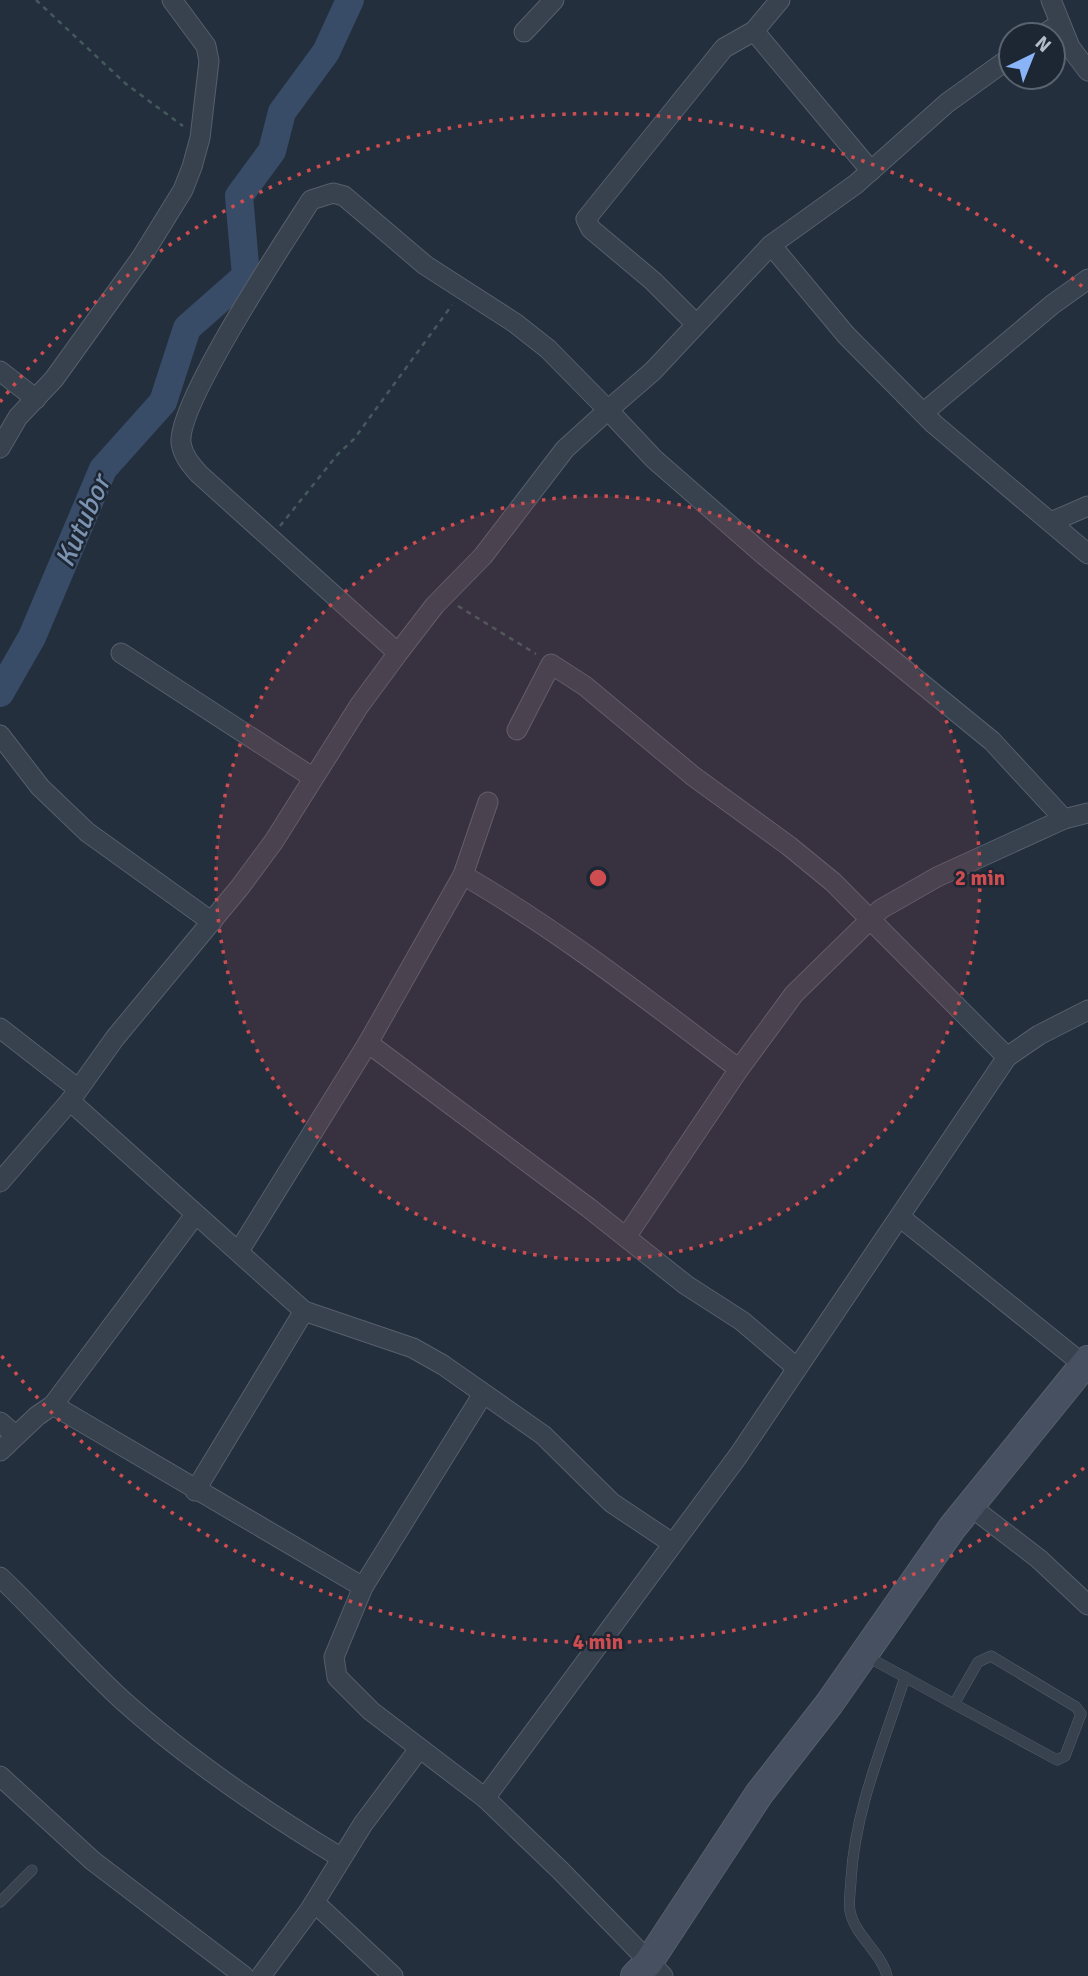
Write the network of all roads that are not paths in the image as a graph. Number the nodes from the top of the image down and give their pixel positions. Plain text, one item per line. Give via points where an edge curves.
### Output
1 (172, 0) edge
2 (554, 0) edge
3 (780, 0) edge
4 (1051, 0) edge
5 (1051, 21) edge
6 (524, 32) dead end
7 (754, 32) junction
8 (1067, 48) edge
9 (997, 67) edge
10 (1088, 71) edge
11 (871, 171) junction
12 (771, 244) junction
13 (1088, 279) edge
14 (695, 323) junction
15 (0, 371) edge
16 (36, 399) junction
17 (608, 410) junction
18 (923, 413) junction
19 (0, 448) edge
20 (1088, 506) edge
21 (1051, 522) junction
22 (1088, 554) edge
23 (121, 653) dead end
24 (398, 653) junction
25 (517, 730) dead end
26 (3, 746) edge
27 (312, 777) junction
28 (488, 802) dead end
29 (1088, 813) edge
30 (1064, 819) junction
31 (463, 875) junction
32 (869, 920) junction
33 (212, 922) junction
34 (1088, 1010) edge
35 (0, 1028) edge
36 (368, 1043) junction
37 (1007, 1057) junction
38 (739, 1069) junction
39 (74, 1095) junction
40 (0, 1182) edge
41 (195, 1215) junction
42 (900, 1217) junction
43 (626, 1237) junction
44 (239, 1251) junction
45 (304, 1311) junction
46 (1086, 1362) edge
47 (797, 1367) junction
48 (483, 1394) junction
49 (53, 1405) junction
50 (8, 1428) edge
51 (0, 1451) edge
52 (195, 1491) junction
53 (970, 1506) junction
54 (672, 1544) junction
55 (0, 1577) edge
56 (363, 1587) junction
57 (1088, 1605) edge
58 (863, 1654) junction
59 (905, 1677) junction
60 (954, 1704) junction
61 (419, 1749) junction
62 (0, 1776) edge
63 (485, 1798) junction
64 (340, 1857) junction
65 (32, 1870) dead end
66 (0, 1902) edge
67 (314, 1903) junction
68 (648, 1972) edge
69 (244, 1976) edge
70 (261, 1976) edge
71 (393, 1976) edge
72 (887, 1976) edge

1 - 16 street via 206,46 209,61 200,138 183,190 141,258
2 - 6 street
3 - 7 street
4 - 5 street
7 - 11 street
7 - 14 street via 724,48 586,219 591,229
8 - 10 street
9 - 11 street via 947,103
11 - 12 street
12 - 14 street
12 - 18 street via 846,335
13 - 18 street
14 - 17 street via 653,371
15 - 16 street
16 - 19 street via 18,417
17 - 24 street via 565,449 483,556
17 - 24 street via 548,349 425,265 344,196 333,193 311,200 186,412 181,442 186,459 199,474
17 - 30 street via 654,459 764,555 992,741
18 - 21 street
20 - 21 street
21 - 22 street
23 - 27 street
24 - 27 street
25 - 32 street via 551,664 789,845
26 - 33 street via 88,832
27 - 33 street via 274,841
28 - 31 street
29 - 30 street
30 - 32 street via 904,894
31 - 36 street
31 - 38 street via 564,940
32 - 37 street
32 - 38 street via 794,994
33 - 39 street
34 - 37 street
35 - 39 street
36 - 43 street
36 - 44 street
37 - 42 street
38 - 43 street
39 - 40 street
39 - 41 street
41 - 44 street
41 - 49 street
42 - 46 street
42 - 47 street
43 - 47 street
44 - 45 street
45 - 48 street via 413,1348
45 - 52 street
46 - 53 street
47 - 54 street
48 - 54 street via 543,1434 612,1503
48 - 56 street
49 - 50 street
49 - 52 street
50 - 51 street
52 - 56 street
53 - 57 street via 1040,1559
53 - 58 street
54 - 63 street
55 - 64 street via 159,1732
56 - 61 street via 334,1657 337,1677 370,1712
58 - 59 lane
58 - 68 street via 759,1794
59 - 60 lane
59 - 72 lane via 859,1819 853,1853 850,1909
60 - 60 lane via 1056,1760 1065,1756 1081,1714 991,1656 978,1662
61 - 63 street
61 - 64 street
62 - 69 street via 93,1861
63 - 68 street via 560,1870
64 - 67 street
65 - 66 lane
67 - 70 street
67 - 71 street

